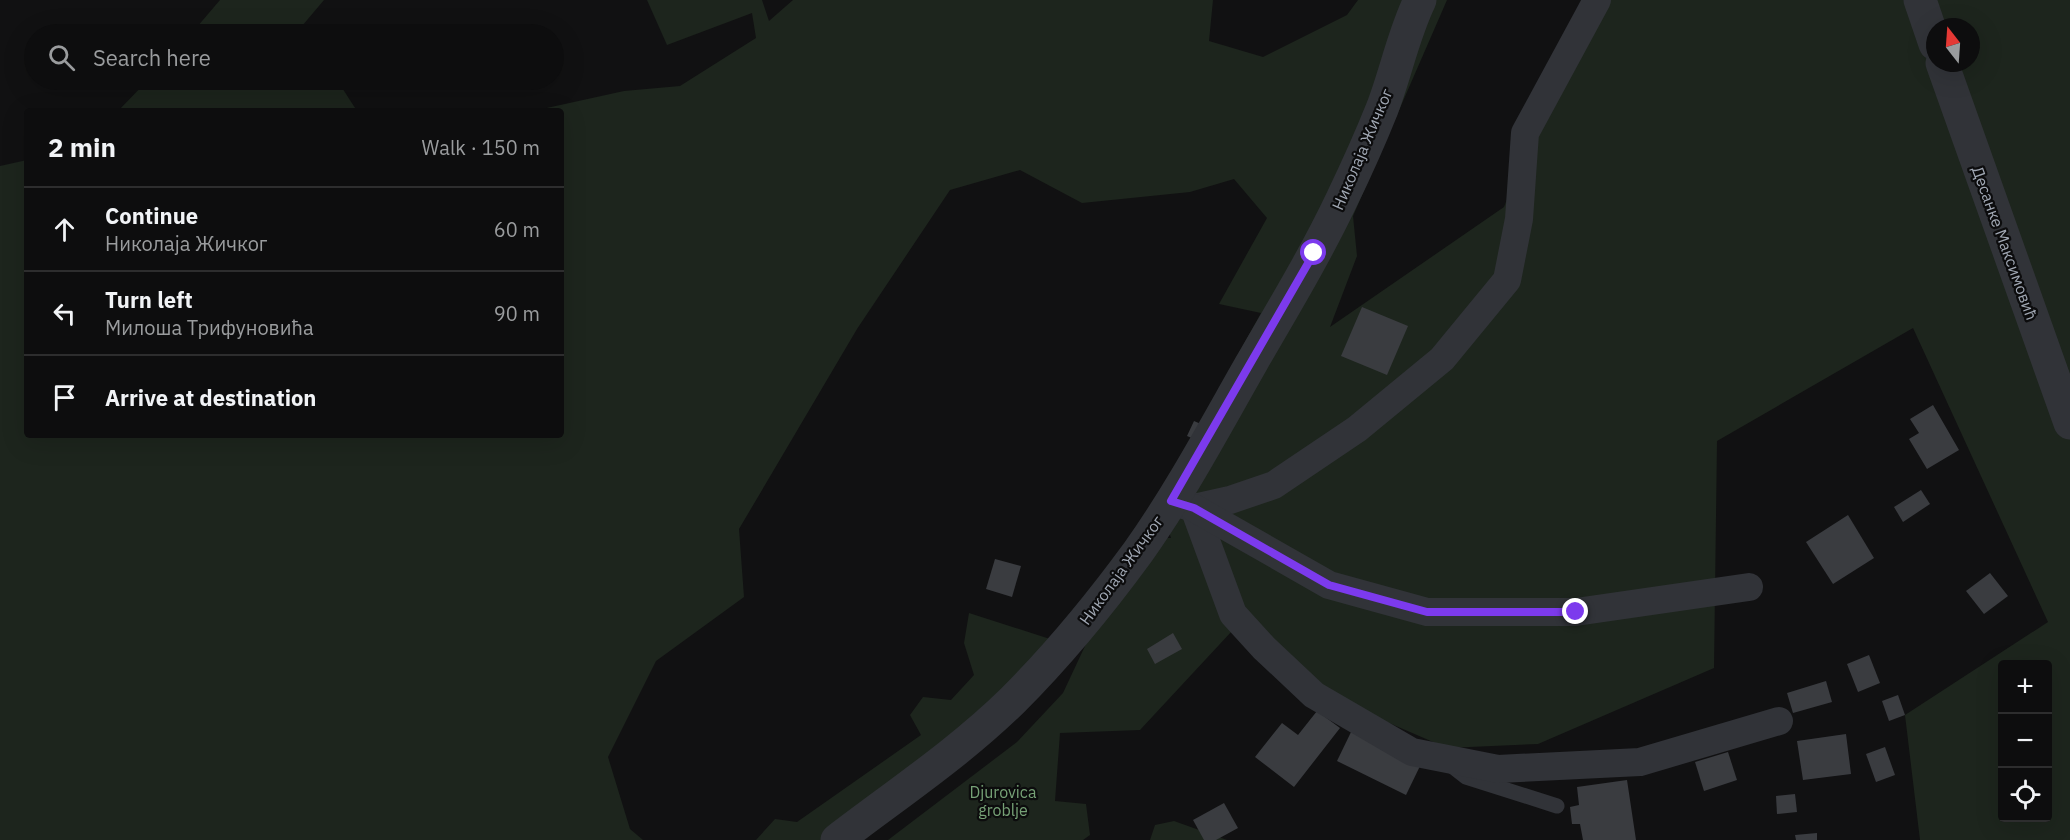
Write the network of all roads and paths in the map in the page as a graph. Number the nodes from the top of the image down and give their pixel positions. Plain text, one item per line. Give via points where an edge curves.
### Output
1 (1420, 0) edge
2 (1597, 0) edge
3 (1920, 0) edge
4 (1926, 18) edge
5 (1945, 72) edge
6 (2070, 423) edge
7 (1182, 505) junction
8 (1749, 587) dead end
9 (1779, 721) dead end
10 (1443, 758) junction
11 (1557, 806) dead end
12 (837, 840) edge

1 - 7 street, Николаја Жичког via 1382,108 1342,200
2 - 7 street via 1526,133 1519,219 1507,280 1443,359 1357,429 1274,485 1230,500
3 - 4 street
5 - 6 street, Десанке Максимовић
7 - 8 street via 1329,585 1427,612 1576,612
7 - 10 street via 1233,614 1264,648 1314,695 1412,752
7 - 12 street, Николаја Жичког via 1139,551 1052,659 1013,699 960,748
9 - 10 street via 1640,762 1498,769
10 - 11 lane via 1466,777

